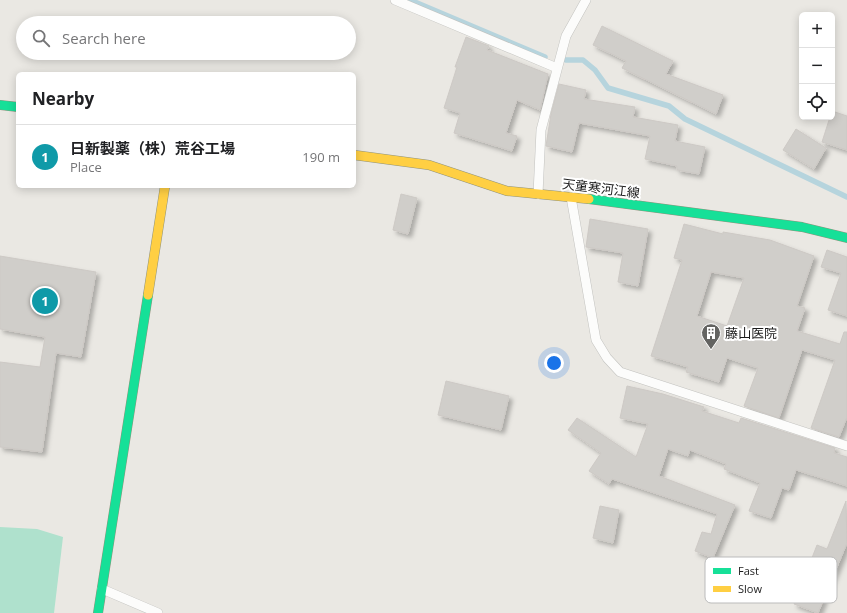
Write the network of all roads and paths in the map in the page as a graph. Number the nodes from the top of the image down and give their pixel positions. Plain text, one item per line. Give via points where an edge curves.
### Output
1 (395, 0) edge
2 (586, 0) edge
3 (557, 68) junction
4 (0, 105) edge
5 (16, 107) edge
6 (356, 155) edge
7 (164, 188) edge
8 (538, 194) junction
9 (571, 197) junction
10 (847, 238) edge
11 (847, 446) edge
12 (102, 588) junction
13 (98, 613) edge
14 (158, 613) edge

1 - 3 lane
2 - 3 lane via 566,36
3 - 8 lane via 541,130
4 - 5 main road
6 - 8 main road, 天童寒河江線 via 429,165 507,190
7 - 12 main road
8 - 9 main road, 天童寒河江線
9 - 10 main road, 天童寒河江線 via 802,227
9 - 11 lane via 596,340 620,372
12 - 13 main road
12 - 14 lane

